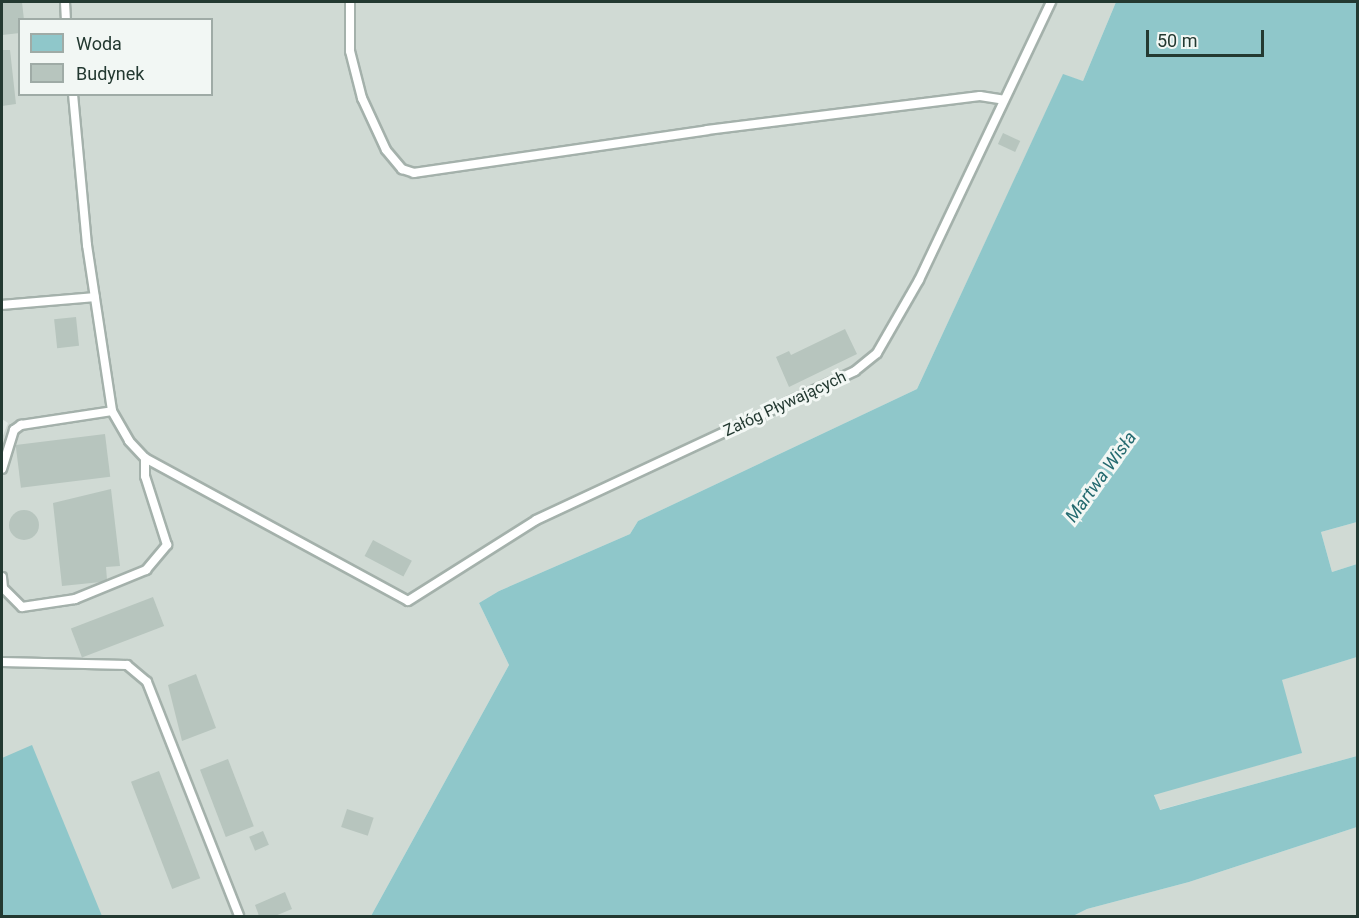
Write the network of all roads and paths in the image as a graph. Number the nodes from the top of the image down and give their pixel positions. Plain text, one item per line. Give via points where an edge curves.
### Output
1 (65, 2) edge
2 (350, 2) edge
3 (1051, 2) edge
4 (66, 18) edge
5 (73, 96) edge
6 (1004, 100) junction
7 (95, 297) junction
8 (2, 305) edge
9 (112, 411) junction
10 (145, 458) junction
11 (2, 469) edge
12 (2, 577) edge
13 (2, 662) edge
14 (239, 916) edge

1 - 4 lane
2 - 6 lane via 350,51 362,98 386,150 402,169 414,173 707,130 980,96
3 - 6 lane, Załóg Pływających
5 - 7 lane
6 - 10 lane, Załóg Pływających via 918,280 877,353 855,371 536,520 408,601
7 - 8 lane
7 - 9 lane
9 - 10 lane via 129,441
9 - 11 lane via 21,425 14,430
10 - 12 lane via 145,476 167,545 146,570 75,599 22,607 3,588
13 - 14 lane via 127,665 147,682

